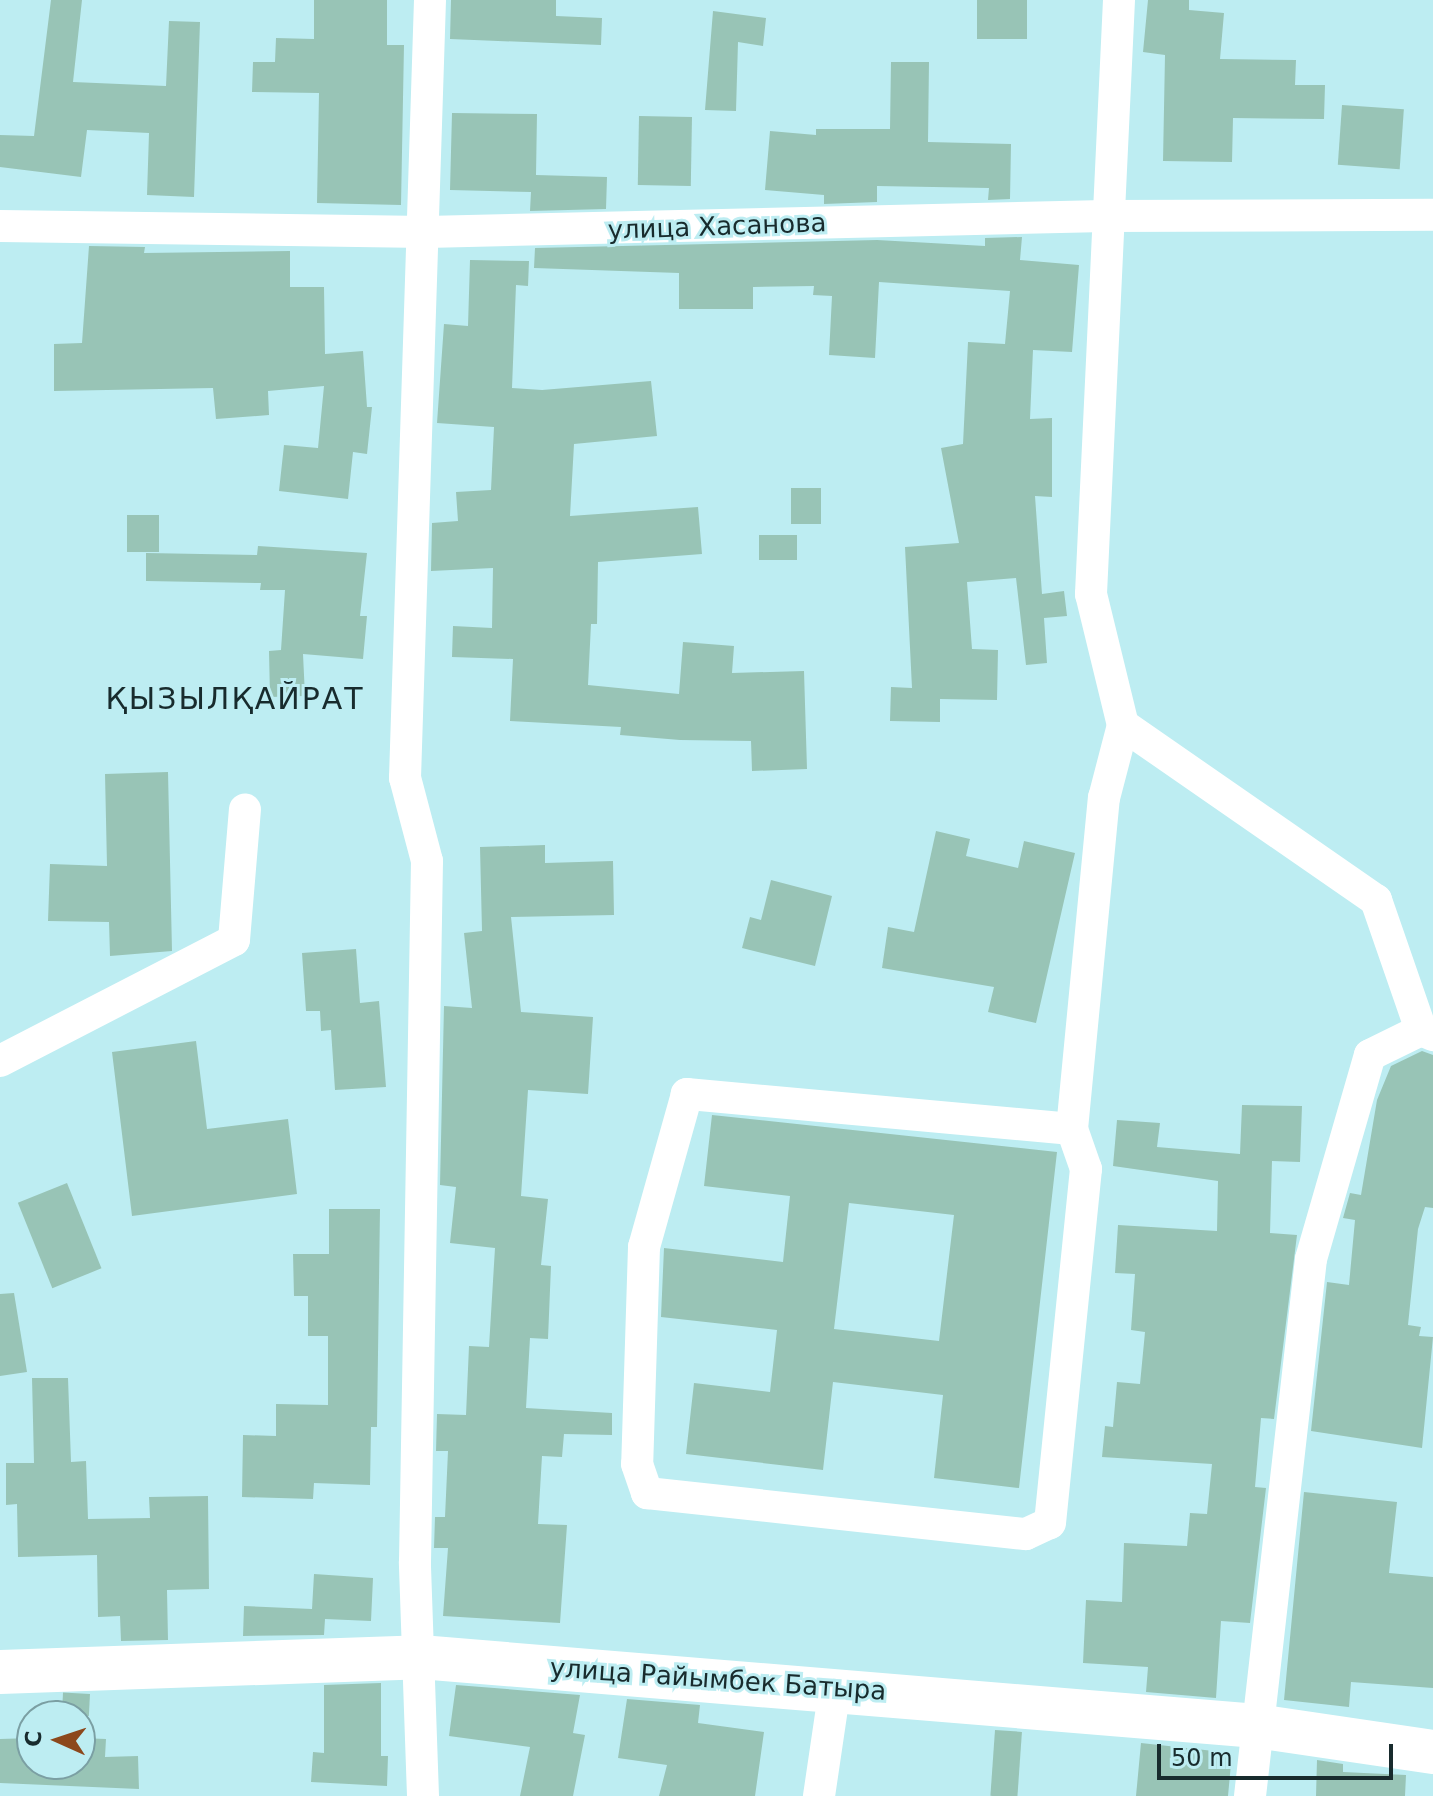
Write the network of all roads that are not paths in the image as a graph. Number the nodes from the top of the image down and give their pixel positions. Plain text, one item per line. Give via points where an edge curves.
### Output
1 (430, 0) edge
2 (1119, 0) edge
3 (1433, 215) edge
4 (1105, 216) junction
5 (0, 226) edge
6 (426, 232) junction
7 (1123, 725) junction
8 (245, 809) dead end
9 (1427, 1032) edge
10 (0, 1061) edge
11 (1072, 1129) junction
12 (420, 1657) junction
13 (0, 1672) edge
14 (835, 1688) junction
15 (1257, 1726) junction
16 (1433, 1752) edge
17 (423, 1796) edge
18 (819, 1796) edge
19 (1250, 1796) edge

1 - 6 street
2 - 4 street
3 - 4 street, улица Хасанова
4 - 6 street, улица Хасанова
4 - 7 street via 1091,594
5 - 6 street, улица Хасанова
6 - 12 street via 405,778 427,861 415,1562
7 - 9 street via 1376,900
7 - 11 street via 1104,798
8 - 10 street via 234,940
9 - 15 street via 1370,1055 1311,1259
11 - 11 street via 1086,1169 1050,1523 1026,1534 647,1493 637,1464 644,1247 687,1094
12 - 13 street, улица Райымбек Батыра
12 - 14 street, улица Райымбек Батыра
12 - 17 street
14 - 15 street, улица Райымбек Батыра
14 - 18 street
15 - 16 street, улица Райымбек Батыра
15 - 19 street

